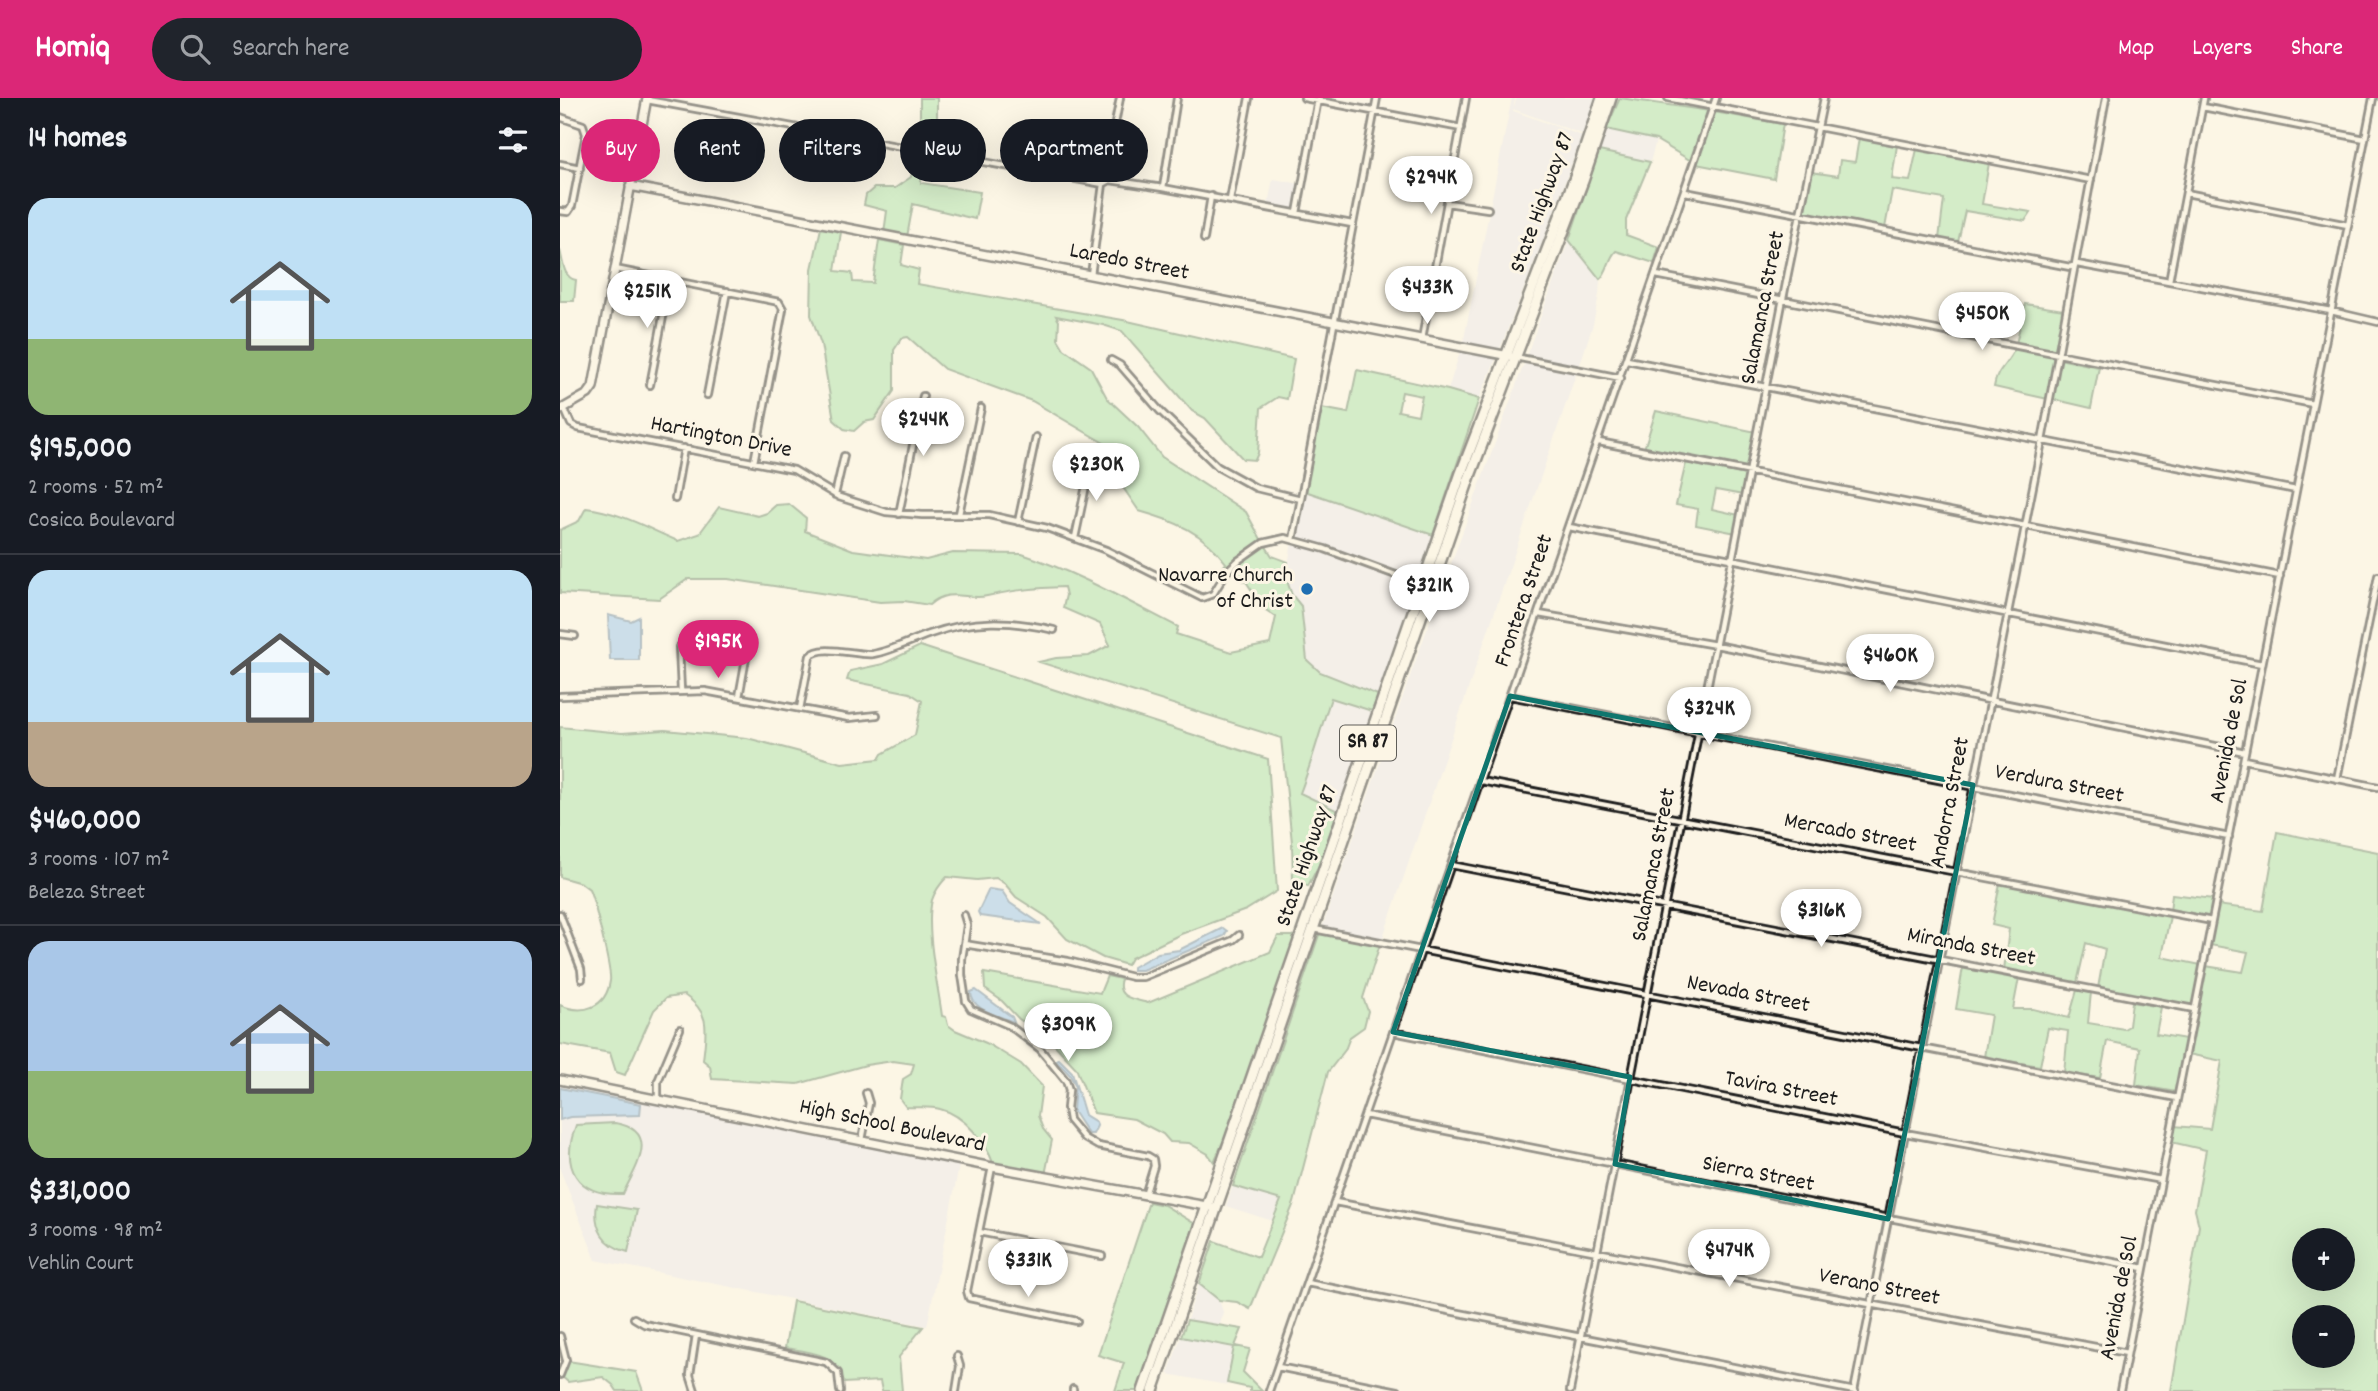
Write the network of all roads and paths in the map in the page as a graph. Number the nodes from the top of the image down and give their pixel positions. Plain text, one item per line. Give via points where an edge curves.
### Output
1 (1118, 98) edge
2 (1177, 98) edge
3 (1249, 98) edge
4 (1304, 98) edge
5 (1377, 98) edge
6 (1466, 98) edge
7 (1602, 98) edge
8 (1611, 98) edge
9 (1668, 98) edge
10 (1716, 98) edge
11 (1824, 98) edge
12 (2106, 98) edge
13 (2204, 98) edge
14 (2373, 98) edge
15 (647, 99) edge
16 (1318, 99) edge
17 (1713, 106) junction
18 (2203, 107) junction
19 (1374, 112) junction
20 (560, 117) edge
21 (1461, 128) junction
22 (1818, 128) junction
23 (2365, 139) junction
24 (560, 164) edge
25 (580, 168) junction
26 (2091, 180) junction
27 (1103, 184) junction
28 (630, 186) junction
29 (1163, 187) junction
30 (1685, 192) junction
31 (2186, 193) junction
32 (1211, 196) junction
33 (1230, 200) junction
34 (1447, 203) junction
35 (1488, 209) dead end
36 (560, 211) edge
37 (1297, 213) junction
38 (1800, 214) junction
39 (1352, 224) junction
40 (2348, 225) junction
41 (1204, 239) dead end
42 (2074, 265) junction
43 (615, 269) junction
44 (1091, 275) junction
45 (1656, 275) junction
46 (670, 280) junction
47 (2169, 281) junction
48 (727, 291) junction
49 (1783, 301) junction
50 (2331, 311) junction
51 (2378, 322) edge
52 (1335, 323) junction
53 (1422, 339) junction
54 (2058, 354) junction
55 (1510, 356) junction
56 (1111, 360) dead end
57 (1627, 360) junction
58 (1621, 378) junction
59 (650, 385) dead end
60 (1766, 387) junction
61 (707, 395) dead end
62 (923, 396) dead end
63 (2313, 404) junction
64 (981, 408) dead end
65 (562, 409) edge
66 (1036, 437) dead end
67 (2042, 440) junction
68 (1599, 442) junction
69 (684, 449) junction
70 (844, 456) dead end
71 (754, 462) junction
72 (1091, 462) dead end
73 (1750, 473) junction
74 (2296, 490) junction
75 (835, 495) junction
76 (675, 499) dead end
77 (1301, 499) junction
78 (1462, 500) junction
79 (898, 514) junction
80 (959, 514) junction
81 (1018, 522) junction
82 (2024, 526) junction
83 (1569, 527) junction
84 (1075, 538) junction
85 (1293, 540) junction
86 (1732, 560) junction
87 (2280, 576) junction
88 (2378, 576) edge
89 (1423, 585) junction
90 (1539, 614) junction
91 (2007, 614) junction
92 (1054, 629) dead end
93 (560, 634) edge
94 (575, 636) dead end
95 (1716, 645) junction
96 (679, 647) dead end
97 (748, 647) dead end
98 (1401, 661) junction
99 (2262, 664) junction
100 (681, 691) junction
101 (560, 696) edge
102 (1510, 696) junction
103 (739, 697) junction
104 (1989, 701) junction
105 (800, 709) junction
106 (877, 715) dead end
107 (1699, 733) junction
108 (2245, 752) junction
109 (2244, 760) junction
110 (2337, 779) junction
111 (1481, 781) junction
112 (1973, 785) junction
113 (2378, 787) edge
114 (1682, 818) junction
115 (2229, 837) junction
116 (1335, 839) junction
117 (1451, 865) junction
118 (1956, 872) junction
119 (1665, 905) junction
120 (560, 914) edge
121 (964, 915) dead end
122 (2212, 921) junction
123 (1313, 929) junction
124 (1239, 935) dead end
125 (964, 944) junction
126 (1422, 949) junction
127 (1938, 960) junction
128 (582, 979) dead end
129 (1647, 993) junction
130 (2194, 1009) junction
131 (680, 1029) dead end
132 (1268, 1030) junction
133 (1393, 1032) junction
134 (1922, 1047) junction
135 (1630, 1077) junction
136 (560, 1080) edge
137 (866, 1093) dead end
138 (2177, 1098) junction
139 (658, 1099) junction
140 (1365, 1115) junction
141 (1905, 1133) junction
142 (862, 1140) junction
143 (1615, 1164) junction
144 (992, 1167) junction
145 (2161, 1180) junction
146 (1145, 1196) junction
147 (1335, 1202) junction
148 (1211, 1207) junction
149 (1888, 1219) junction
150 (979, 1232) junction
151 (1597, 1251) junction
152 (1102, 1256) dead end
153 (2144, 1268) junction
154 (1307, 1283) junction
155 (1871, 1304) junction
156 (634, 1318) dead end
157 (1077, 1321) dead end
158 (696, 1335) junction
159 (560, 1336) edge
160 (1580, 1337) junction
161 (2127, 1353) junction
162 (957, 1356) dead end
163 (1278, 1367) junction
164 (560, 1375) edge
165 (695, 1391) edge
166 (840, 1391) edge
167 (956, 1391) edge
168 (1145, 1391) edge
169 (1153, 1391) edge
170 (1269, 1391) edge
171 (1398, 1391) edge
172 (1570, 1391) edge
173 (1855, 1391) edge
174 (2120, 1391) edge

1 - 27 street
2 - 29 street
3 - 33 street
4 - 16 street
5 - 19 street
6 - 21 street
7 - 55 highway, State Highway 87 / SR 87
8 - 55 highway, SR 87 via 1583,181
9 - 17 street
10 - 17 street, Frontera Street
11 - 22 street, Salamanca Street
12 - 26 street, Andorra Street
13 - 18 street
14 - 23 street, Avenida de Sol
15 - 27 street
15 - 28 street
16 - 19 street
16 - 37 street
17 - 22 street
17 - 30 street, Frontera Street
18 - 23 street
18 - 31 street
19 - 21 street
19 - 39 street
20 - 25 street via 585,127
21 - 34 street
22 - 26 street
22 - 38 street, Salamanca Street
23 - 40 street, Avenida de Sol
24 - 25 street
25 - 36 street via 571,210
26 - 42 street, Andorra Street
27 - 29 street via 1110,180
27 - 44 street
28 - 43 street
28 - 44 street, Laredo Street
29 - 32 street
30 - 38 street
30 - 45 street, Frontera Street
31 - 40 street
31 - 47 street
32 - 33 street
32 - 41 street
33 - 37 street
34 - 35 street
34 - 53 street
37 - 39 street
38 - 42 street
38 - 49 street, Salamanca Street
39 - 52 street
40 - 50 street, Avenida de Sol
42 - 47 street
42 - 54 street, Andorra Street
43 - 46 street
43 - 65 street via 592,390
44 - 52 street, Laredo Street
45 - 49 street
45 - 57 street, Frontera Street
46 - 48 street
46 - 59 street
47 - 50 street
48 - 61 street
48 - 71 street via 776,300 783,309
49 - 54 street
49 - 60 street, Salamanca Street
50 - 51 street
50 - 63 street, Avenida de Sol
52 - 53 street, Laredo Street
52 - 77 street
53 - 55 street, Laredo Street
54 - 63 street
54 - 67 street, Andorra Street
55 - 58 street, Laredo Street
55 - 78 highway, SR 87
55 - 89 highway, State Highway 87 / SR 87
56 - 77 street via 1217,467 1256,488
57 - 58 street, Frontera Street
57 - 60 street
58 - 68 street, Frontera Street
60 - 67 street
60 - 73 street, Salamanca Street
62 - 79 street
63 - 74 street, Avenida de Sol
64 - 80 street
65 - 69 street, Hartington Drive via 578,428
66 - 81 street
67 - 74 street
67 - 82 street, Andorra Street
68 - 73 street
68 - 83 street, Frontera Street
69 - 71 street, Hartington Drive
69 - 76 street
70 - 75 street
71 - 75 street, Hartington Drive via 794,470
72 - 84 street
73 - 82 street
73 - 86 street, Salamanca Street
74 - 87 street, Avenida de Sol
75 - 79 street, Hartington Drive
77 - 85 street
78 - 89 street via 1434,571
78 - 98 highway, SR 87
79 - 80 street, Hartington Drive
80 - 81 street, Hartington Drive
81 - 84 street, Hartington Drive
82 - 87 street
82 - 91 street, Andorra Street
83 - 86 street
83 - 90 street, Frontera Street
84 - 85 street, Hartington Drive via 1202,598 1213,594 1232,565 1256,547 1273,540
85 - 89 street
86 - 91 street
86 - 95 street, Salamanca Street
87 - 99 street, Avenida de Sol
88 - 110 street
89 - 98 highway, State Highway 87 / SR 87
90 - 95 street
90 - 102 street, Frontera Street
91 - 99 street
91 - 104 street, Andorra Street
92 - 105 street via 984,622 952,627 873,654 819,650 810,656
93 - 94 street
95 - 104 street
95 - 107 street, Salamanca Street
96 - 100 street
97 - 103 street
98 - 116 highway, State Highway 87 / SR 87
98 - 123 highway, SR 87
99 - 108 street, Avenida de Sol
100 - 101 street
100 - 103 street
102 - 107 street, Verdura Street
102 - 111 street, Frontera Street
103 - 105 street
104 - 108 street
104 - 112 street, Andorra Street
105 - 106 street via 849,718
107 - 112 street, Verdura Street
107 - 114 street, Salamanca Street
108 - 109 street, Avenida de Sol
109 - 110 street
109 - 115 street, Avenida de Sol
110 - 113 street
111 - 114 street, Mercado Street
111 - 117 street, Frontera Street
112 - 115 street, Verdura Street
112 - 118 street, Andorra Street
114 - 118 street, Mercado Street
114 - 119 street, Salamanca Street
115 - 122 street, Avenida de Sol
116 - 123 street via 1313,913
116 - 132 highway, State Highway 87 / SR 87
117 - 119 street, Miranda Street
117 - 126 street, Frontera Street
118 - 122 street, Mercado Street
118 - 127 street, Andorra Street
119 - 127 street, Miranda Street
119 - 129 street, Salamanca Street
120 - 128 street
121 - 125 street
122 - 130 street, Avenida de Sol
123 - 126 street, Nevada Street
123 - 132 street via 1305,934 1279,1012
123 - 148 highway, SR 87
124 - 125 street via 1143,977
125 - 146 street via 965,1001 1040,1049 1066,1081 1069,1120 1084,1138 1098,1146 1153,1159
126 - 129 street, Nevada Street
126 - 133 street, Frontera Street
127 - 130 street, Miranda Street
127 - 134 street, Andorra Street
129 - 134 street, Nevada Street
129 - 135 street, Salamanca Street
130 - 138 street, Avenida de Sol
131 - 139 street via 658,1081
132 - 148 highway, State Highway 87 / SR 87
133 - 135 street, Tavira Street
133 - 140 street, Frontera Street
134 - 138 street, Nevada Street
134 - 141 street, Andorra Street
135 - 141 street, Tavira Street
135 - 143 street, Salamanca Street
136 - 139 street, High School Boulevard
137 - 142 street via 869,1103
138 - 145 street, Avenida de Sol
139 - 142 street, High School Boulevard
140 - 143 street, Sierra Street
140 - 147 street, Frontera Street
141 - 145 street, Tavira Street
141 - 149 street, Andorra Street
142 - 144 street, High School Boulevard
143 - 149 street, Sierra Street
143 - 151 street, Salamanca Street
144 - 146 street, High School Boulevard
144 - 150 street
145 - 153 street, Avenida de Sol
146 - 148 street, High School Boulevard
147 - 151 street, Verano Street
147 - 154 street, Frontera Street
148 - 168 highway, State Highway 87 / SR 87
148 - 169 highway, SR 87
149 - 153 street, Sierra Street
149 - 155 street, Andorra Street
150 - 152 street
150 - 157 street via 968,1297
151 - 155 street, Verano Street
151 - 160 street, Salamanca Street
153 - 161 street, Avenida de Sol
154 - 160 street
154 - 163 street, Frontera Street
155 - 161 street, Verano Street
155 - 173 street, Andorra Street
156 - 158 street
158 - 165 street via 690,1375
158 - 166 street via 826,1362 838,1373
159 - 164 street via 566,1360
160 - 172 street, Salamanca Street
160 - 173 street
161 - 174 street, Avenida de Sol
162 - 167 street
163 - 170 street, Frontera Street
163 - 171 street

